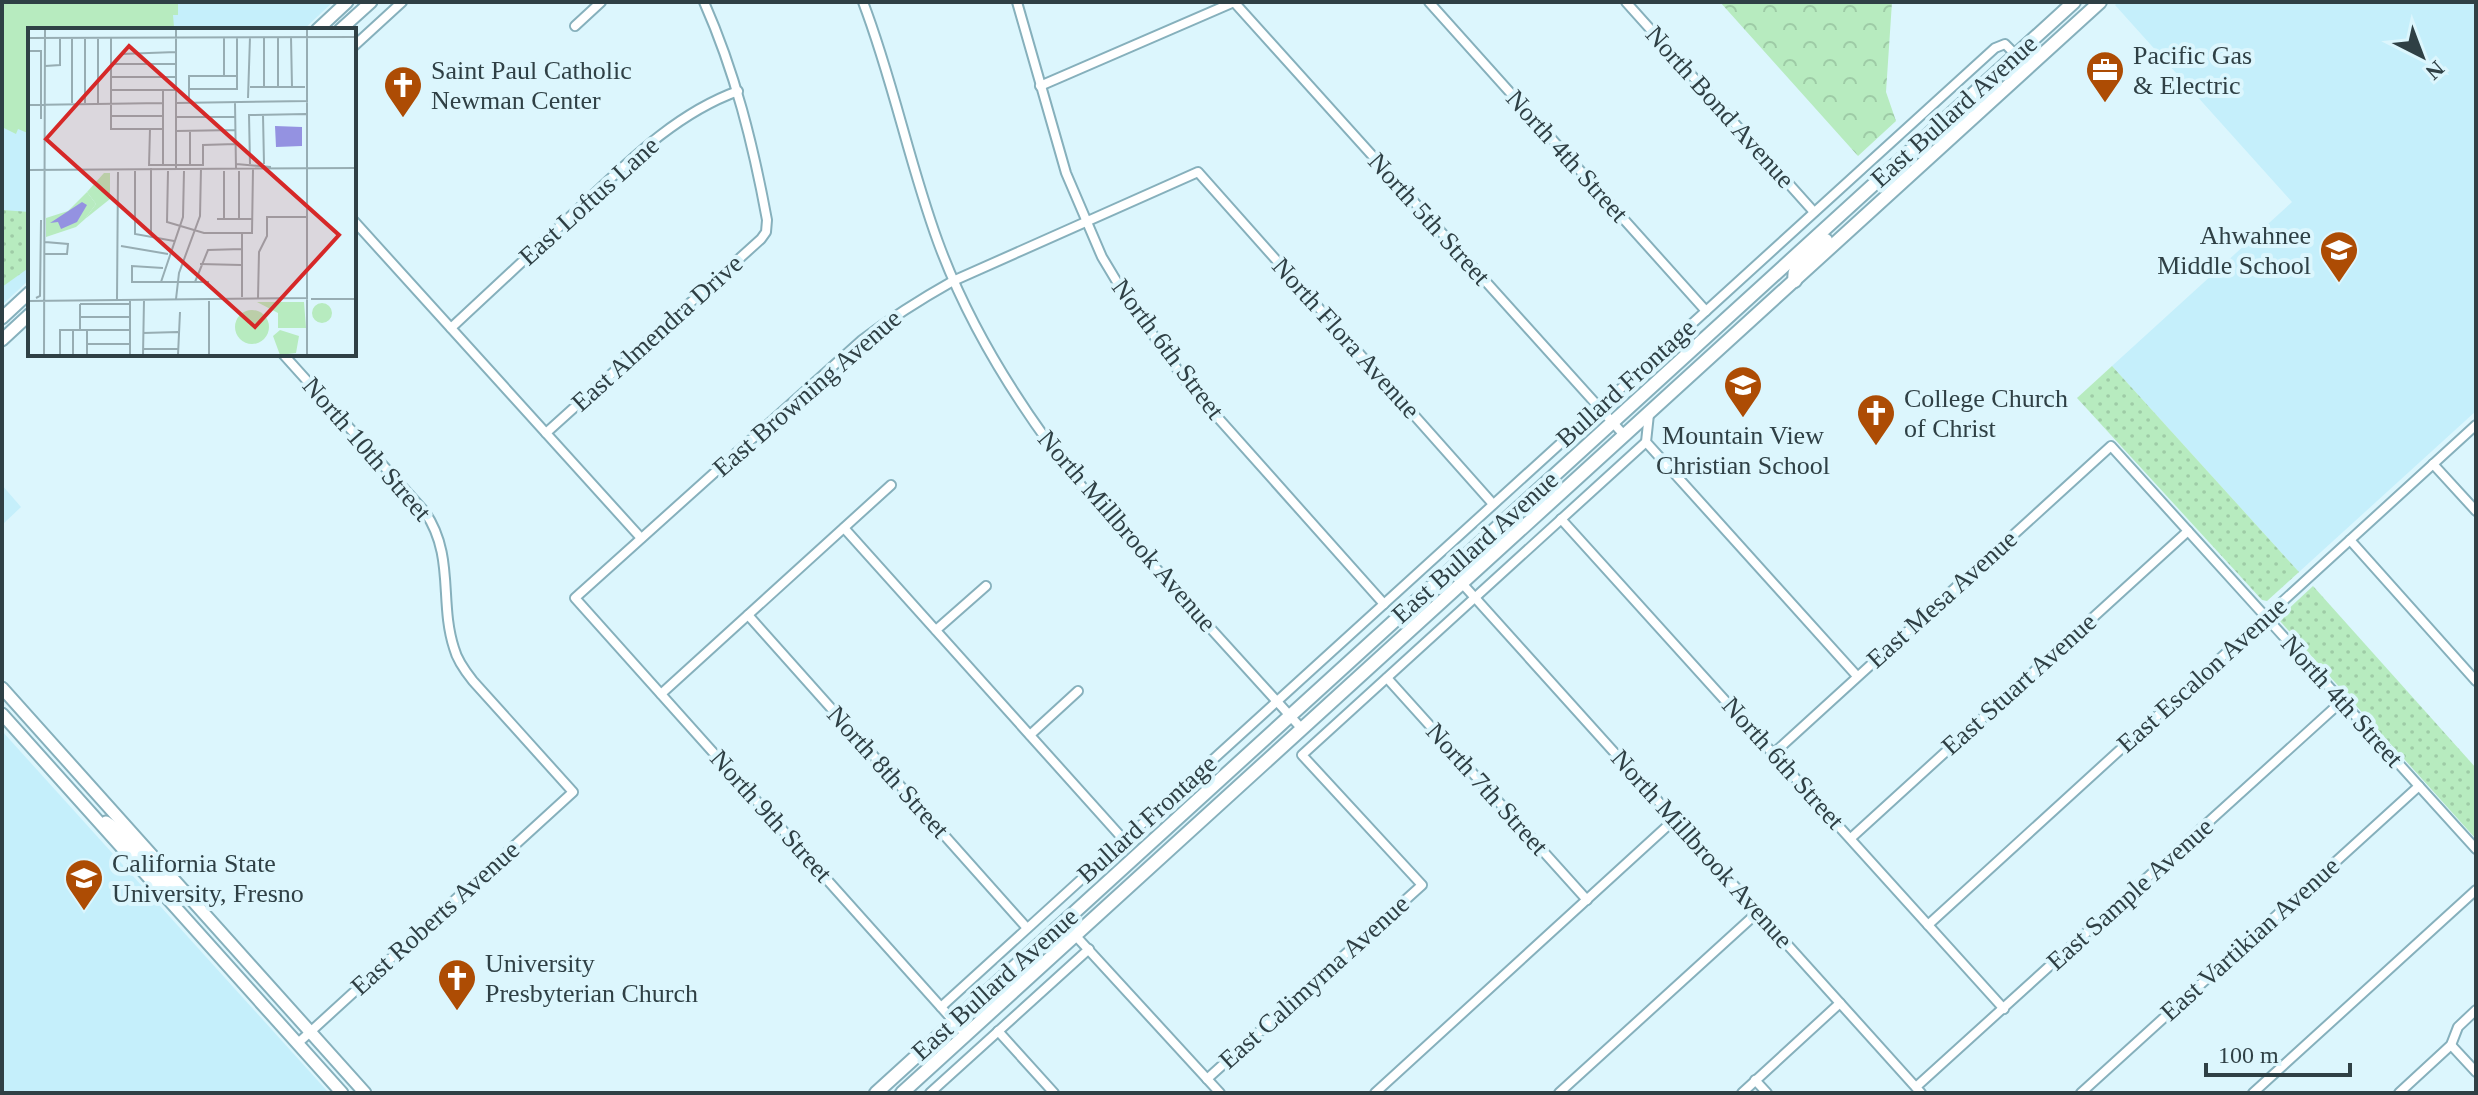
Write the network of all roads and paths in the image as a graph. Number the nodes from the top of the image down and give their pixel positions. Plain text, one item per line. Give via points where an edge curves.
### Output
1 (347, 2) edge
2 (371, 2) edge
3 (402, 2) edge
4 (601, 2) edge
5 (704, 2) edge
6 (863, 2) edge
7 (1017, 2) edge
8 (1234, 2) edge
9 (1429, 2) edge
10 (1626, 2) edge
11 (2074, 2) edge
12 (2087, 2) edge
13 (2100, 2) edge
14 (2079, 22) junction
15 (575, 26) dead end
16 (319, 28) edge
17 (342, 28) edge
18 (356, 44) edge
19 (2017, 55) junction
20 (2028, 67) junction
21 (1040, 86) junction
22 (738, 91) junction
23 (1198, 172) joint
24 (1857, 200) junction
25 (1814, 212) junction
26 (1086, 221) junction
27 (356, 223) edge
28 (953, 281) junction
29 (1795, 281) junction
30 (28, 294) edge
31 (1706, 311) junction
32 (28, 316) edge
33 (2, 318) edge
34 (451, 328) junction
35 (2, 340) edge
36 (285, 356) edge
37 (1599, 408) junction
38 (1649, 413) junction
39 (1612, 422) junction
40 (2476, 425) edge
41 (546, 433) junction
42 (1624, 435) junction
43 (1646, 442) junction
44 (2111, 446) joint
45 (2433, 464) junction
46 (891, 485) dead end
47 (1493, 504) junction
48 (2476, 511) edge
49 (1561, 519) junction
50 (844, 528) junction
51 (2188, 531) junction
52 (641, 538) junction
53 (2350, 540) junction
54 (1450, 570) junction
55 (1462, 583) junction
56 (986, 586) dead end
57 (575, 598) joint
58 (1475, 598) junction
59 (1384, 604) junction
60 (748, 615) junction
61 (2266, 616) junction
62 (936, 630) junction
63 (1857, 676) junction
64 (1387, 678) junction
65 (2476, 681) edge
66 (2, 688) edge
67 (1078, 691) dead end
68 (661, 694) junction
69 (1277, 701) junction
70 (2342, 701) junction
71 (2, 714) edge
72 (1290, 715) junction
73 (1302, 729) junction
74 (1030, 735) junction
75 (1774, 753) junction
76 (2419, 786) junction
77 (573, 792) joint
78 (81, 802) junction
79 (1675, 819) junction
80 (1851, 838) junction
81 (1124, 840) junction
82 (2476, 849) edge
83 (2476, 890) edge
84 (184, 891) junction
85 (1587, 900) junction
86 (1758, 912) junction
87 (1063, 922) junction
88 (1928, 925) junction
89 (1027, 928) junction
90 (1076, 935) junction
91 (1089, 949) junction
92 (1840, 1003) junction
93 (941, 1007) junction
94 (2004, 1009) junction
95 (2476, 1010) edge
96 (954, 1021) junction
97 (998, 1031) junction
98 (310, 1032) junction
99 (966, 1035) junction
100 (297, 1044) junction
101 (2451, 1045) junction
102 (2476, 1072) edge
103 (1207, 1079) junction
104 (1755, 1080) junction
105 (1919, 1090) edge
106 (342, 1093) edge
107 (365, 1093) edge
108 (876, 1093) edge
109 (902, 1093) edge
110 (930, 1093) edge
111 (1054, 1093) edge
112 (1220, 1093) edge
113 (1375, 1093) edge
114 (1559, 1093) edge
115 (1742, 1093) edge
116 (1767, 1093) edge
117 (2081, 1093) edge
118 (2253, 1093) edge
119 (2399, 1093) edge

1 - 16 main road
2 - 17 main road
3 - 18 street
4 - 15 street
5 - 22 street
6 - 28 street, North Millbrook Avenue
7 - 21 street, North 6th Street
8 - 21 street
8 - 37 street, North 5th Street
9 - 31 street, North 4th Street
10 - 25 street, North Bond Avenue
11 - 19 main road, East Bullard Avenue
12 - 14 main road
13 - 14 main road, East Bullard Avenue
14 - 20 main road, East Bullard Avenue
19 - 20 street
19 - 24 main road, East Bullard Avenue
19 - 25 street, Bullard Frontage via 2005,44 1995,48
20 - 29 main road, East Bullard Avenue
21 - 26 street, North 6th Street
22 - 34 street, East Loftus Lane via 673,125
22 - 41 street, East Almendra Drive via 757,163 766,232
23 - 26 street, East Browning Avenue
23 - 47 street, North Flora Avenue
24 - 29 main road via 1835,231 1795,267
24 - 39 main road, East Bullard Avenue
25 - 31 street, Bullard Frontage
26 - 28 street, East Browning Avenue
26 - 59 street, North 6th Street via 1123,292 1187,383
27 - 34 street
28 - 52 street, East Browning Avenue via 862,340
28 - 69 street, North Millbrook Avenue via 1050,447
29 - 38 main road, East Bullard Avenue
30 - 33 main road
31 - 37 street, Bullard Frontage
32 - 35 main road
34 - 41 street
36 - 77 street, North 10th Street via 425,512 443,554 453,647 460,663
37 - 39 street, North 5th Street
37 - 47 street, Bullard Frontage
38 - 42 main road, East Bullard Avenue
38 - 43 street
39 - 42 street, North 5th Street
39 - 54 main road, East Bullard Avenue
40 - 45 street, East Escalon Avenue
41 - 52 street
42 - 55 main road, East Bullard Avenue
43 - 49 street
43 - 63 street
44 - 51 street, North 4th Street
44 - 63 street, East Mesa Avenue
45 - 48 street
45 - 53 street, East Escalon Avenue
46 - 50 street
47 - 59 street, Bullard Frontage
49 - 58 street
49 - 75 street, North 6th Street
50 - 60 street
50 - 62 street
51 - 61 street, North 4th Street
51 - 80 street, East Stuart Avenue
52 - 57 street, East Browning Avenue
53 - 61 street, East Escalon Avenue
53 - 65 street
54 - 55 street, North Millbrook Avenue
54 - 72 main road, East Bullard Avenue
55 - 58 street, North Millbrook Avenue
55 - 73 main road, East Bullard Avenue
56 - 62 street
57 - 68 street, North 9th Street
58 - 64 street
58 - 79 street, North Millbrook Avenue
59 - 69 street, Bullard Frontage
60 - 68 street
60 - 89 street, North 8th Street
61 - 70 street, North 4th Street
61 - 88 street, East Escalon Avenue
62 - 74 street
63 - 75 street, East Mesa Avenue
64 - 85 street, North 7th Street
64 - 103 street, East Calimyrna Avenue via 1302,755 1422,885
66 - 84 main road
67 - 74 street
68 - 93 street, North 9th Street
69 - 72 street, North Millbrook Avenue
69 - 81 street, Bullard Frontage
70 - 76 street, North 4th Street
70 - 94 street, East Sample Avenue
71 - 78 main road
72 - 73 street, North Millbrook Avenue
72 - 87 main road, East Bullard Avenue
73 - 90 main road, East Bullard Avenue
74 - 81 street
75 - 80 street, North 6th Street
76 - 82 street, North 4th Street
76 - 117 street, East Vartikian Avenue
77 - 98 street, East Roberts Avenue
78 - 84 main road via 117,830 171,888
78 - 100 main road
79 - 85 street
79 - 86 street, North Millbrook Avenue
80 - 88 street, North 6th Street
81 - 89 street, Bullard Frontage
83 - 118 street
84 - 98 main road
85 - 113 street
86 - 92 street, North Millbrook Avenue
86 - 114 street
87 - 90 street
87 - 96 main road, East Bullard Avenue
88 - 94 street, North 6th Street
89 - 93 street, Bullard Frontage
90 - 91 street
90 - 99 main road, East Bullard Avenue
91 - 97 street
91 - 103 street
92 - 104 street
92 - 105 street, North Millbrook Avenue
93 - 96 street, North 9th Street
94 - 105 street, East Sample Avenue
95 - 101 street via 2458,1027
96 - 99 street, North 9th Street
96 - 108 main road, East Bullard Avenue
97 - 110 street
97 - 111 street
98 - 100 street, East Roberts Avenue
98 - 107 main road
99 - 109 main road, East Bullard Avenue
100 - 106 main road
101 - 102 street
101 - 119 street
103 - 112 street
104 - 115 street
104 - 116 street

